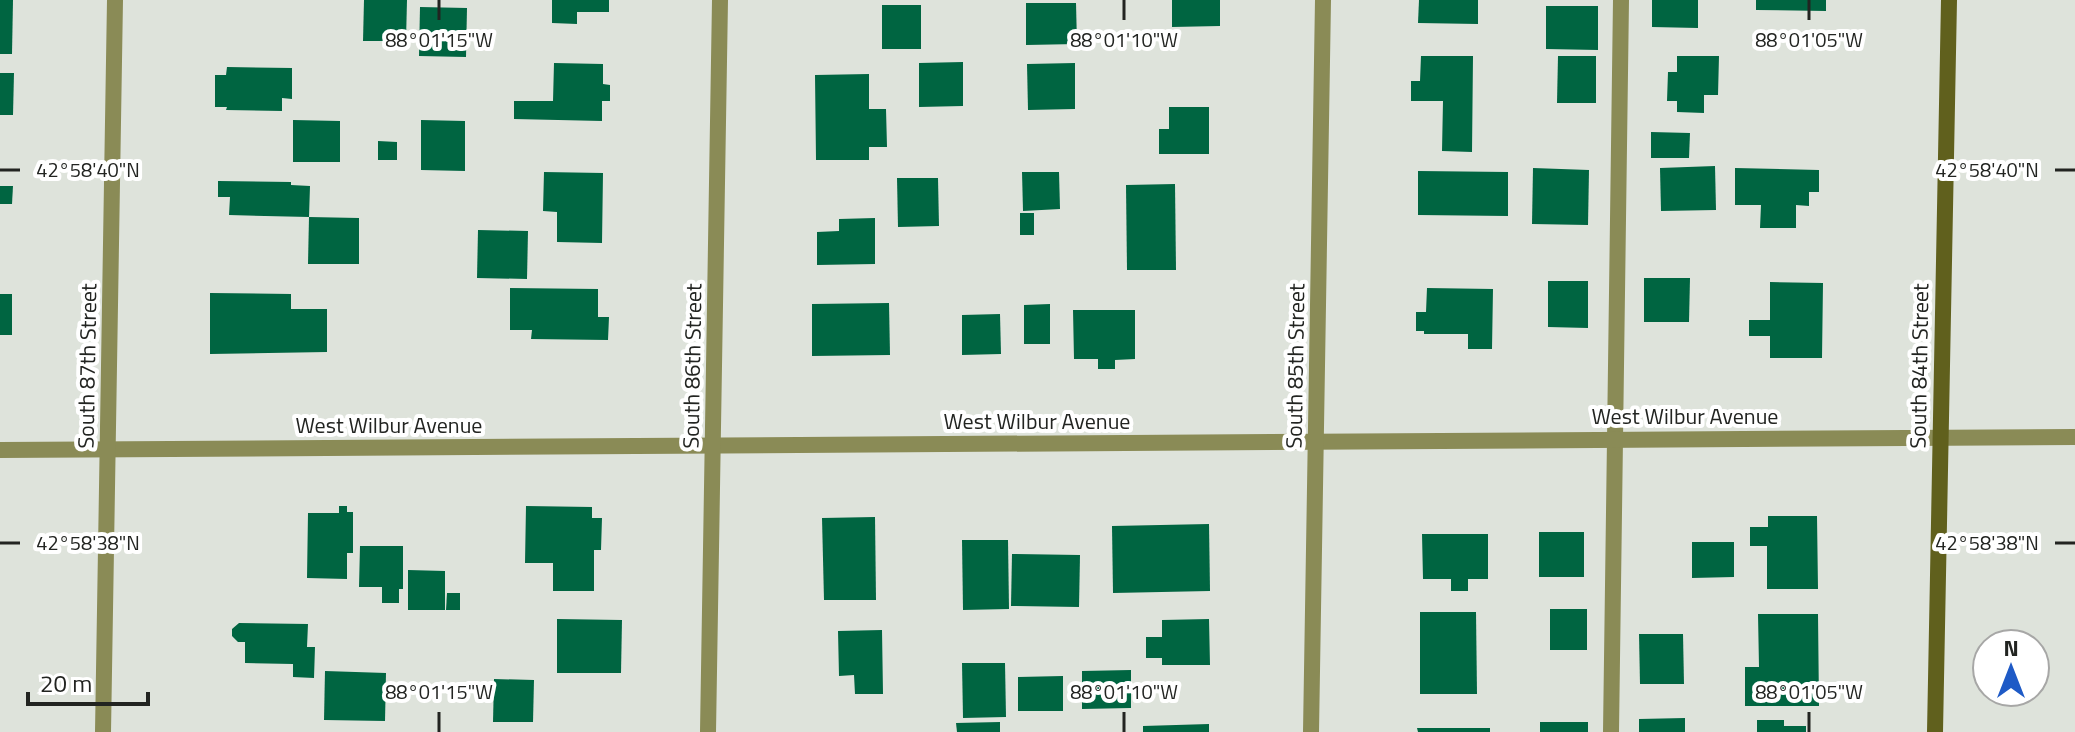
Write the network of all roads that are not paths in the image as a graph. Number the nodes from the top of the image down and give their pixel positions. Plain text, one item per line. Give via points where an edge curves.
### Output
1 (115, 0) edge
2 (720, 0) edge
3 (1323, 0) edge
4 (1621, 0) edge
5 (1949, 0) edge
6 (1940, 436) junction
7 (2075, 437) edge
8 (1615, 439) junction
9 (1316, 442) junction
10 (713, 444) junction
11 (0, 450) edge
12 (107, 450) junction
13 (103, 732) edge
14 (708, 732) edge
15 (1311, 732) edge
16 (1611, 732) edge
17 (1935, 732) edge

1 - 12 street, South 87th Street
2 - 10 street, South 86th Street
3 - 9 street, South 85th Street
4 - 8 street
5 - 6 street, South 84th Street
6 - 7 street, West Wilbur Avenue
6 - 8 street, West Wilbur Avenue
6 - 17 street, South 84th Street
8 - 9 street, West Wilbur Avenue
8 - 16 street
9 - 10 street, West Wilbur Avenue
9 - 15 street, South 85th Street
10 - 12 street, West Wilbur Avenue
10 - 14 street, South 86th Street
11 - 12 street, West Wilbur Avenue
12 - 13 street, South 87th Street

